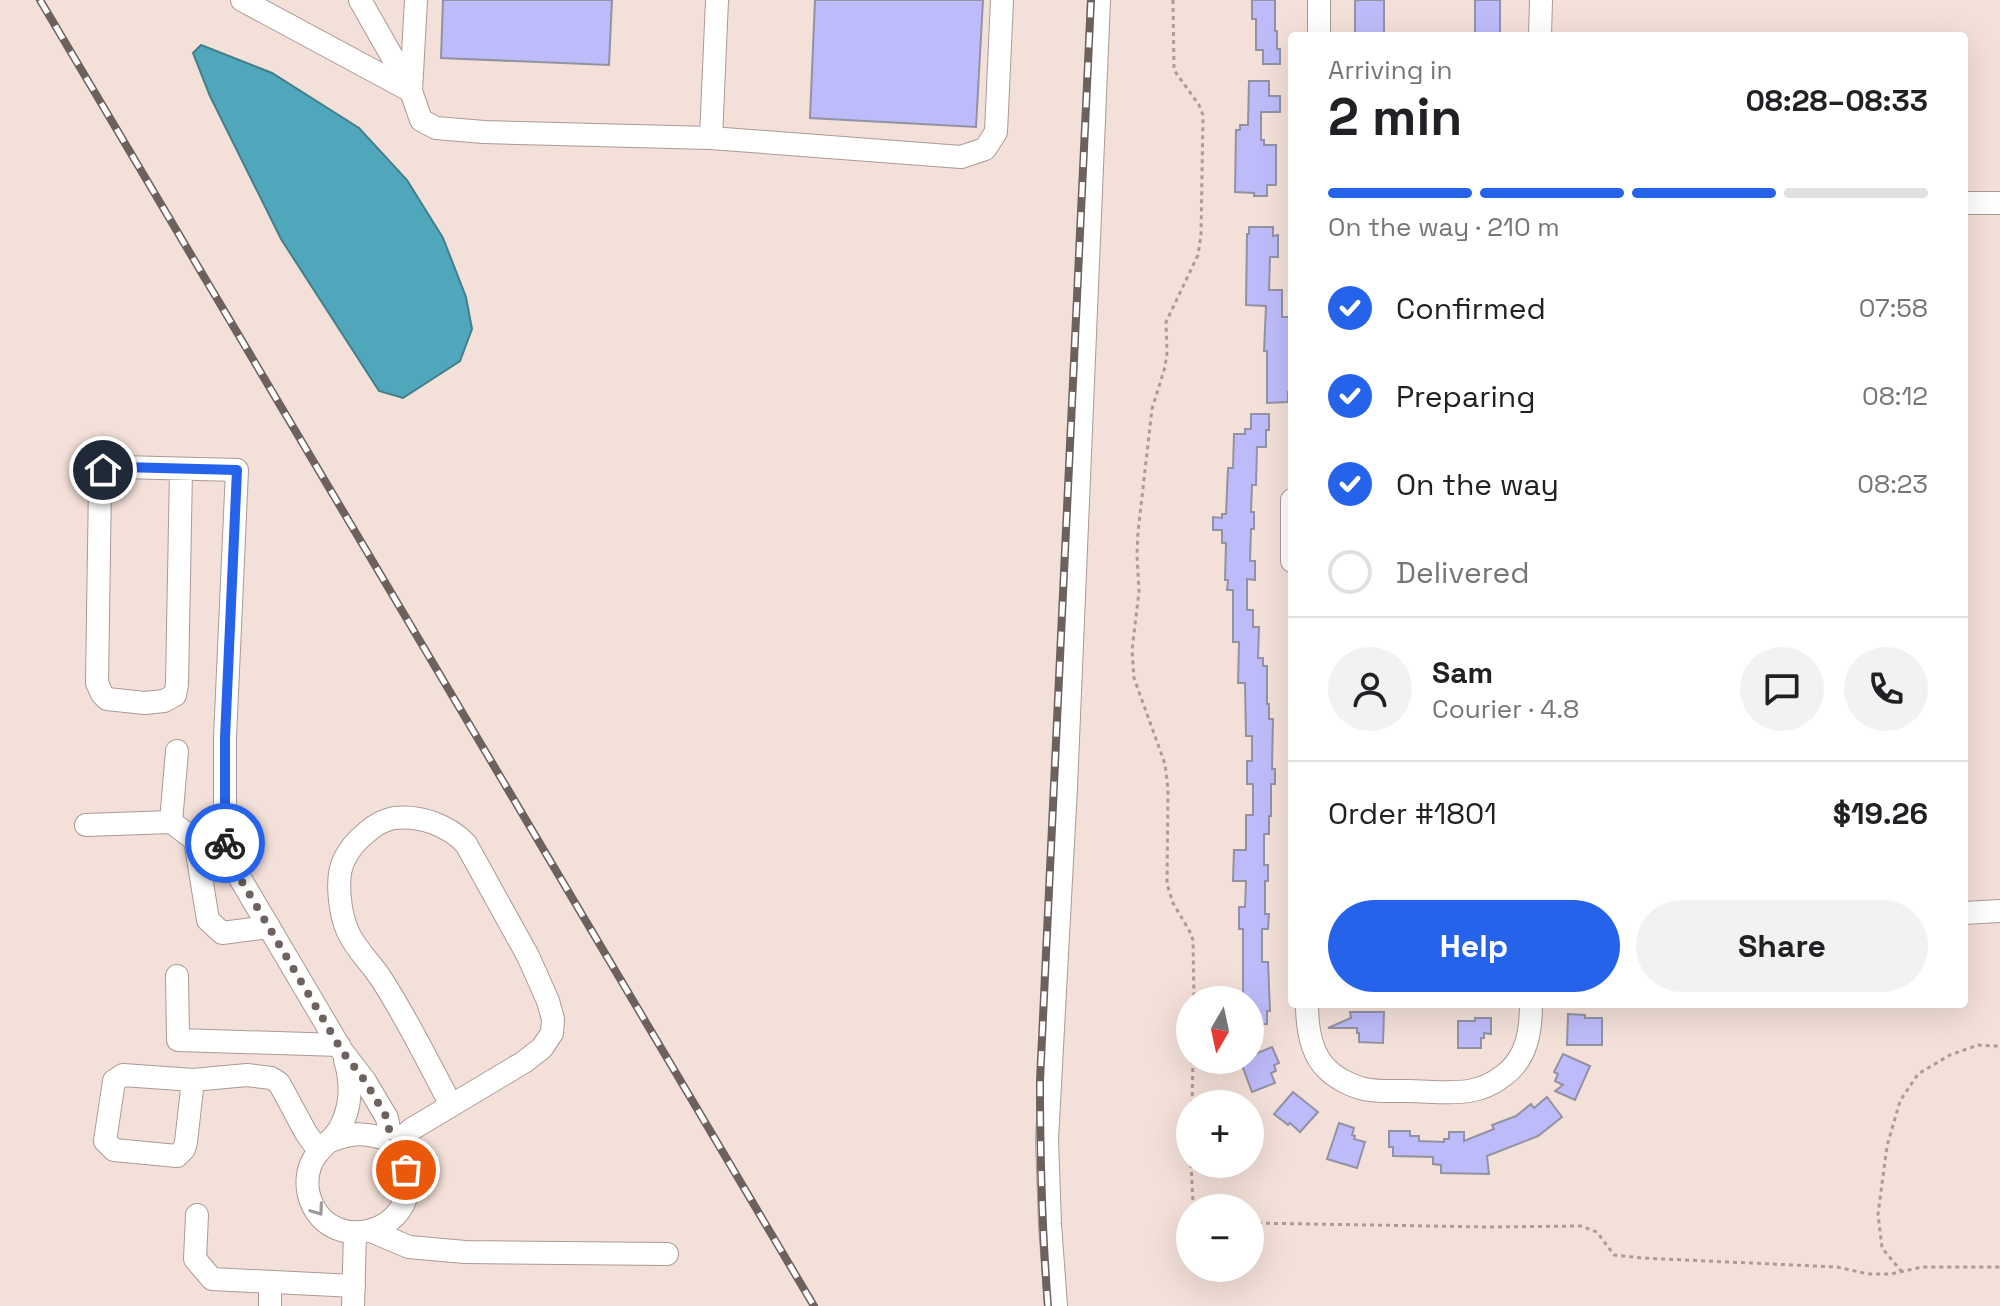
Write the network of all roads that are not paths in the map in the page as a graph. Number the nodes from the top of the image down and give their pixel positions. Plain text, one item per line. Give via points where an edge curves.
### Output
1 (242, 0) edge
2 (360, 0) edge
3 (416, 0) edge
4 (717, 0) edge
5 (1002, 0) edge
6 (1099, 0) edge
7 (1319, 0) edge
8 (1541, 0) edge
9 (1319, 32) edge
10 (1540, 32) edge
11 (411, 91) junction
12 (711, 138) junction
13 (1968, 203) edge
14 (2000, 203) edge
15 (181, 469) junction
16 (177, 751) dead end
17 (171, 822) junction
18 (86, 825) dead end
19 (2000, 911) edge
20 (1968, 913) edge
21 (269, 927) junction
22 (177, 976) dead end
23 (1307, 1008) edge
24 (1531, 1008) edge
25 (341, 1048) junction
26 (193, 1080) junction
27 (451, 1105) junction
28 (393, 1142) junction
29 (324, 1146) junction
30 (197, 1215) dead end
31 (363, 1232) junction
32 (667, 1254) dead end
33 (270, 1282) junction
34 (354, 1296) edge
35 (270, 1306) edge
36 (1056, 1306) edge

1 - 11 street
2 - 11 street
3 - 11 street
4 - 12 street
5 - 12 street via 996,132 985,149 961,157
6 - 36 street via 1047,1140
7 - 9 street
8 - 10 street
11 - 12 street via 421,120 436,128
13 - 14 street
15 - 15 street via 103,470 97,683 107,699 145,703 175,695
15 - 21 street via 237,470 225,848
16 - 17 street
17 - 18 street
17 - 21 street via 195,840 208,920 222,933
19 - 20 street
21 - 25 street
22 - 25 street via 178,1040
23 - 24 street via 1314,1049 1326,1069 1362,1088 1422,1091 1471,1090 1506,1075 1527,1044
25 - 28 street via 387,1118
25 - 29 street via 352,1081 347,1113
26 - 26 street via 123,1075 114,1081 108,1146 177,1156 186,1142
26 - 29 street via 271,1078 279,1083 306,1133
27 - 27 street via 542,1048 552,1033 553,1019 528,956 466,844 432,822 392,818 355,842 342,862 339,903 348,933 409,1026
27 - 28 street
28 - 29 street via 347,1134
28 - 31 street via 406,1170 405,1201 385,1225
29 -> 31 street via 310,1167 309,1197 326,1222 340,1230
30 - 33 street via 195,1259 212,1279
31 - 32 street via 409,1247 465,1252
31 - 34 street
33 - 34 street
33 - 35 street

